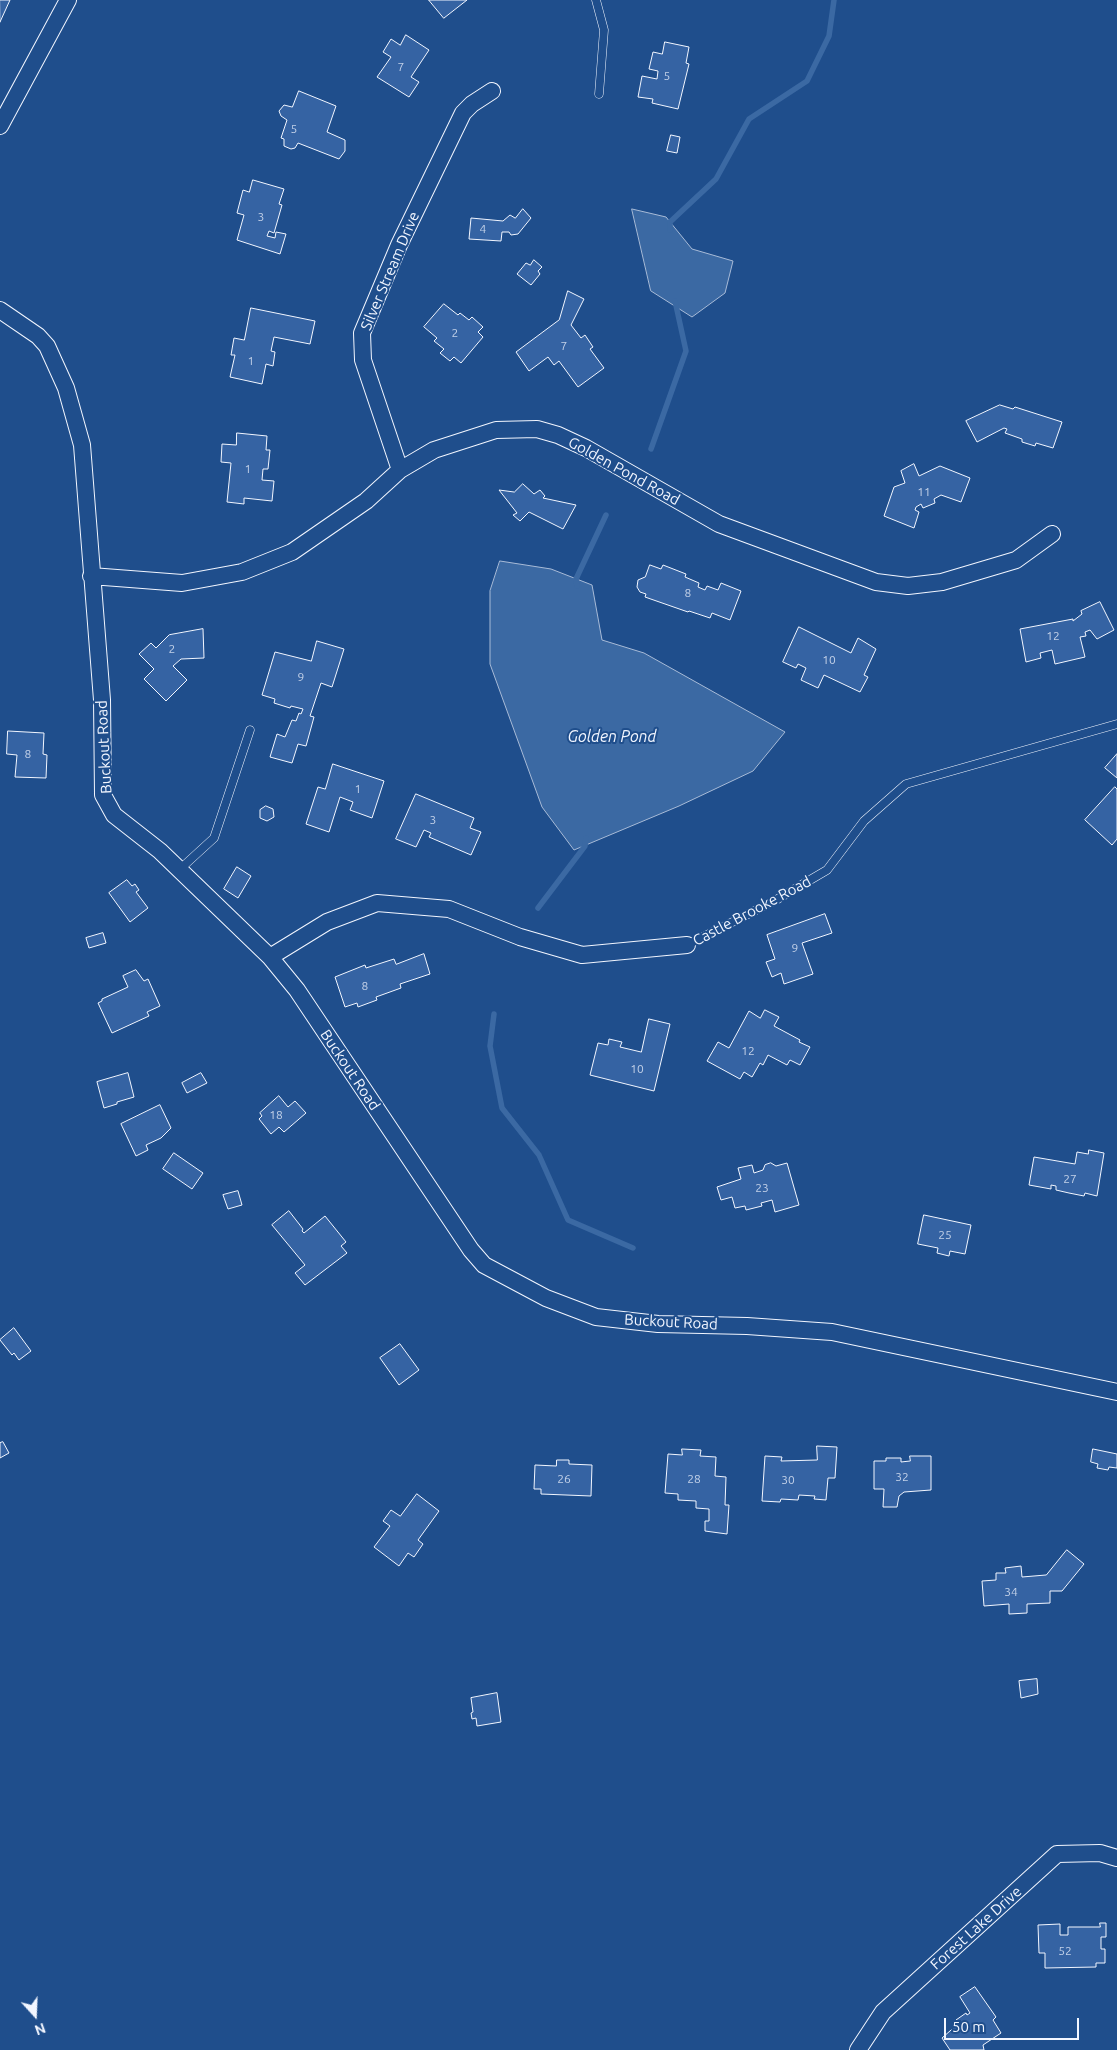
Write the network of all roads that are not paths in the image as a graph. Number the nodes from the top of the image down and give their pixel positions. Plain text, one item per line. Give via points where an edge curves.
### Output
1 (68, 0) edge
2 (596, 0) edge
3 (492, 91) dead end
4 (599, 94) dead end
5 (0, 126) edge
6 (0, 310) edge
7 (400, 470) junction
8 (1052, 534) dead end
9 (92, 576) junction
10 (1117, 724) edge
11 (250, 730) dead end
12 (179, 870) junction
13 (687, 945) joint
14 (270, 957) junction
15 (1117, 1392) edge
16 (1117, 1858) edge
17 (858, 2050) edge

1 - 5 street
2 - 4 lane via 604,30
3 - 7 street, Silver Stream Drive via 464,113 399,245 362,333 363,360
6 - 9 street, Buckout Road via 47,346 66,388 82,445
7 - 8 street, Golden Pond Road via 434,450 496,430 537,429 586,448 719,524 876,582 908,586 942,582 1016,560
7 - 9 street, Golden Pond Road via 366,501 292,552 242,572 182,583
9 - 12 street, Buckout Road via 102,700 103,795 114,815
10 - 13 lane, Castle Brooke Road via 906,784 864,821 827,870
11 - 12 lane via 214,838
12 - 14 street, Buckout Road
13 - 14 street, Castle Brooke Road via 582,955 520,937 448,909 377,903 327,922
14 - 15 street, Buckout Road via 297,990 471,1250 484,1265 546,1298 596,1317 658,1324 832,1332
16 - 17 street, Forest Lake Drive via 1100,1853 1057,1854 883,2012

